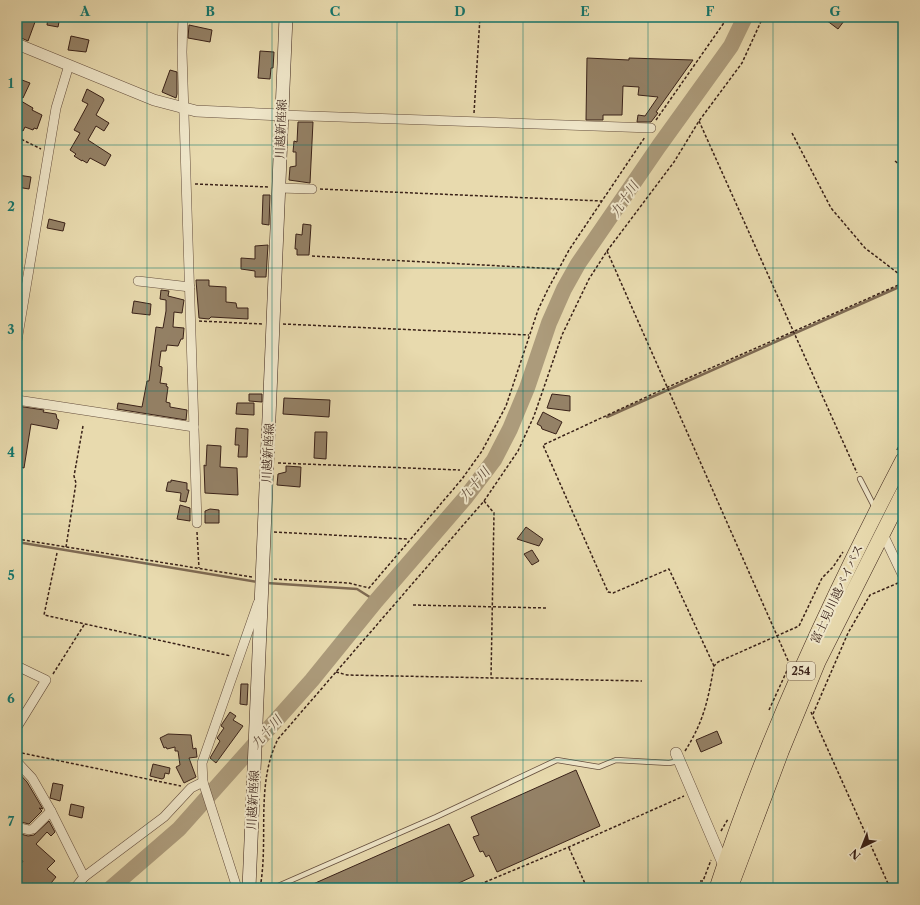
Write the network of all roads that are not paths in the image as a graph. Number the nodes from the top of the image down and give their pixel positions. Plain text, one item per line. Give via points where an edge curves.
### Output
1 (183, 17) edge
2 (286, 17) edge
3 (17, 44) edge
4 (69, 65) junction
5 (185, 108) junction
6 (282, 115) junction
7 (651, 128) road end
8 (279, 188) junction
9 (312, 189) road end
10 (138, 281) dead end
11 (190, 287) junction
12 (17, 341) edge
13 (17, 400) edge
14 (194, 427) junction
15 (903, 460) edge
16 (860, 479) road end
17 (903, 493) edge
18 (876, 512) junction
19 (197, 523) road end
20 (882, 533) junction
21 (903, 576) edge
22 (262, 592) junction
23 (17, 666) edge
24 (17, 727) edge
25 (678, 757) joint
26 (17, 762) edge
27 (203, 782) junction
28 (51, 811) junction
29 (17, 827) edge
30 (724, 866) junction
31 (84, 877) junction
32 (732, 886) edge
33 (254, 887) edge
34 (75, 888) edge
35 (237, 888) edge
36 (278, 888) edge
37 (717, 888) edge

1 - 5 street
2 - 6 main road, 川越新座線
3 - 4 street
4 - 5 street via 154,100
4 - 12 street via 56,108
5 - 6 street via 196,111
5 - 11 street
6 - 7 street
6 - 8 main road, 川越新座線
8 - 9 street
8 - 22 main road, 川越新座線
10 - 11 street
11 - 14 street
13 - 14 street
14 - 19 street
15 - 18 highway, 富士見川越バイパス / 254
16 - 18 lane
17 - 20 highway, 富士見川越バイパス / 254
18 - 20 street
18 - 30 highway, 富士見川越バイパス / 254 via 795,668
20 - 21 street
20 - 32 highway, 富士見川越バイパス / 254 via 835,626 801,703
22 - 27 street via 202,763
22 - 33 main road, 川越新座線
23 - 24 street via 46,680
25 - 30 street
25 - 36 lane via 668,763 616,760 599,768 557,760
26 - 28 street via 32,778
27 - 31 street via 191,788 164,817
27 - 35 street
28 - 29 street via 33,829
28 - 31 street
30 - 32 street
30 - 37 highway, 富士見川越バイパス / 254
31 - 34 street

